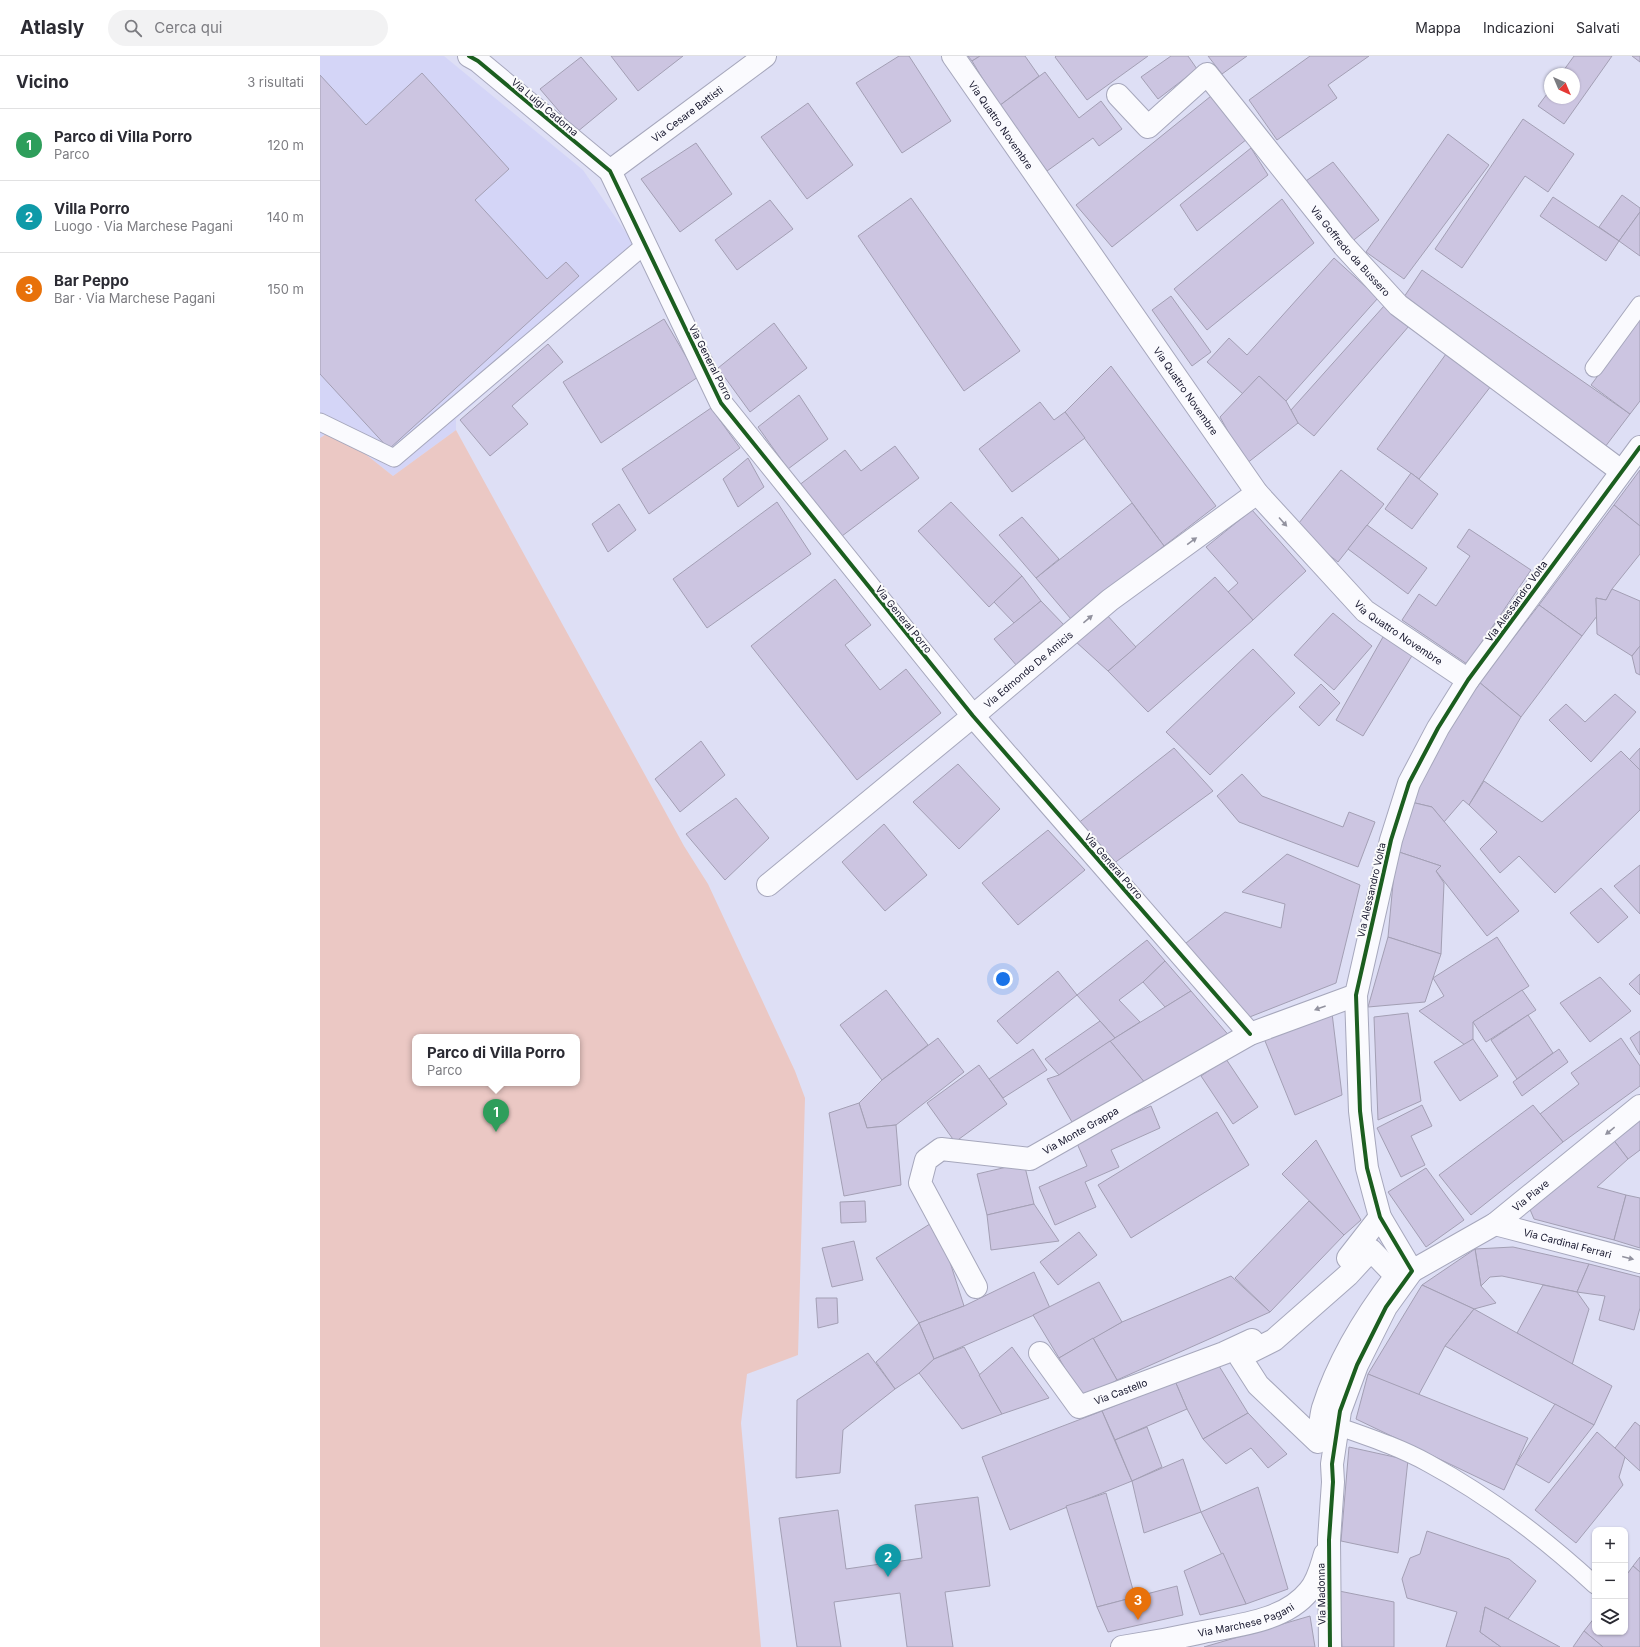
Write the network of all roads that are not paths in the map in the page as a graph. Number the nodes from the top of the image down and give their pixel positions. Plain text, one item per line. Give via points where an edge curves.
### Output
1 (469, 56) edge
2 (765, 56) edge
3 (953, 56) edge
4 (1118, 94) dead end
5 (610, 172) junction
6 (645, 245) junction
7 (1640, 305) edge
8 (1594, 368) dead end
9 (320, 422) edge
10 (1640, 447) edge
11 (1621, 471) junction
12 (1257, 493) junction
13 (1468, 680) junction
14 (973, 716) junction
15 (768, 885) dead end
16 (1356, 995) junction
17 (1250, 1034) junction
18 (1640, 1106) edge
19 (1380, 1217) junction
20 (1495, 1224) junction
21 (1640, 1262) edge
22 (1404, 1273) junction
23 (976, 1287) dead end
24 (1040, 1353) dead end
25 (1224, 1353) junction
26 (1337, 1426) junction
27 (1332, 1464) junction
28 (1329, 1540) junction
29 (1592, 1582) edge
30 (1164, 1644) edge
31 (1122, 1647) edge
32 (1330, 1647) edge

1 - 5 street, Via Luigi Cadorna
2 - 5 street, Via Cesare Battisti
3 - 12 street, Via Quattro Novembre
4 - 11 street, Via Goffredo da Bussero via 1148,127 1207,74 1344,246 1398,305
5 - 6 street, Via General Porro
6 - 9 lane via 394,458
6 - 14 street, Via General Porro via 721,403
7 - 8 lane
10 - 11 street, Via Alessandro Volta
11 - 13 street, Via Alessandro Volta
12 -> 13 street, Via Quattro Novembre via 1365,611
14 -> 12 street, Via Edmondo De Amicis via 1110,600
13 - 16 street, Via Alessandro Volta via 1438,728 1409,784 1391,840
14 - 15 street, Via Edmondo De Amicis
14 - 17 street, Via General Porro
16 -> 17 street, Via Monte Grappa
16 - 19 street, Via Alessandro Volta via 1360,1111 1368,1168
17 - 23 street, Via Monte Grappa via 1030,1159 941,1148 926,1160 920,1183
18 -> 20 street, Via Piave
19 - 22 street, Via Alessandro Volta
19 - 25 street via 1340,1267 1268,1331
20 -> 21 street, Via Cardinal Ferrari
20 - 22 street, Via Piave
22 - 22 street via 1378,1300 1344,1360 1323,1409 1318,1442 1258,1385 1240,1358 1274,1340 1371,1250
22 - 26 street via 1357,1365
24 - 25 street, Via Castello via 1079,1407
25 - 27 street via 1250,1392 1283,1424
26 - 27 street
26 - 29 lane via 1427,1462 1480,1494 1529,1528
27 - 28 street
28 - 30 street, Via Marchese Pagani via 1319,1572 1309,1591 1298,1601 1278,1613 1253,1622
28 - 32 street, Via Madonna
30 - 31 street, Via Marchese Pagani

